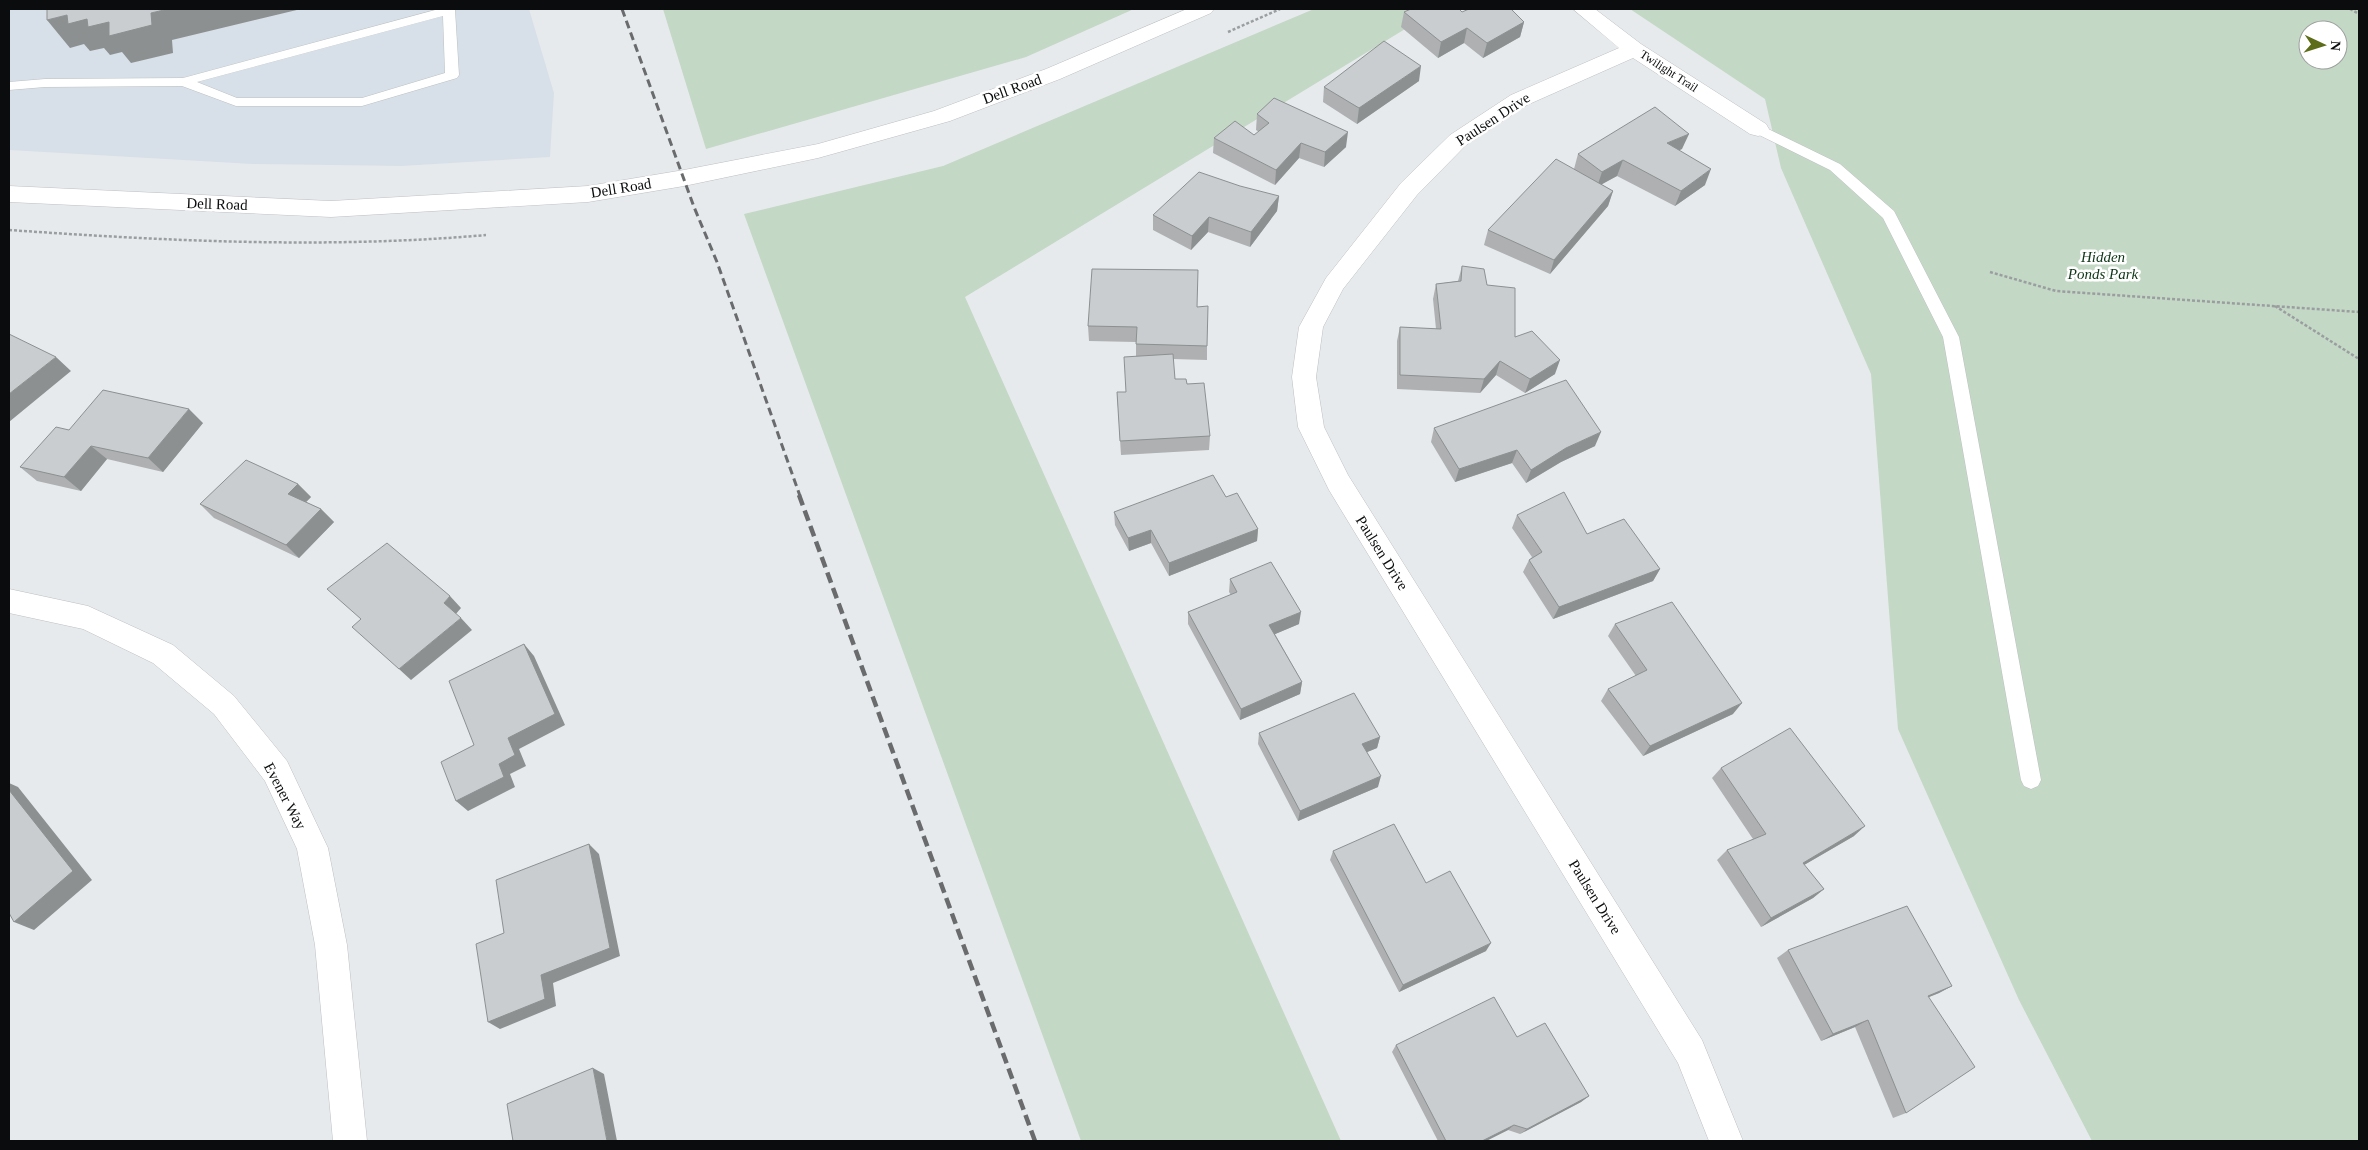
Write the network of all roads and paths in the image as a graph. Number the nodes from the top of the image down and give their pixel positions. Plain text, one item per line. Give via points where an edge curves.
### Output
1 (1204, 9) edge
2 (1583, 9) edge
3 (2350, 9) edge
4 (2359, 14) edge
5 (1634, 49) junction
6 (183, 82) junction
7 (9, 86) edge
8 (1758, 129) joint
9 (9, 194) edge
10 (1990, 272) dead end
11 (2274, 306) junction
12 (2359, 312) edge
13 (2359, 359) edge
14 (9, 601) edge
15 (2031, 780) dead end
16 (350, 1141) edge
17 (1726, 1141) edge

1 - 9 street, Dell Road via 1053,74 942,116 818,150 588,194 331,209
2 - 5 street, Twilight Trail
3 - 4 path
5 - 8 street, Twilight Trail
5 - 17 street, Paulsen Drive via 1519,100 1458,140 1409,189 1334,284 1311,327 1304,377 1311,427 1338,482 1690,1052
6 - 6 lane via 269,58 449,10 452,75 362,102 236,102
6 - 7 lane
8 - 15 lane via 1835,167 1889,215 1951,338
10 - 11 path via 2056,292
11 - 12 path
11 - 13 path
14 - 16 street, Evener Way via 88,618 163,654 224,705 276,771 312,848 316,868 331,945

